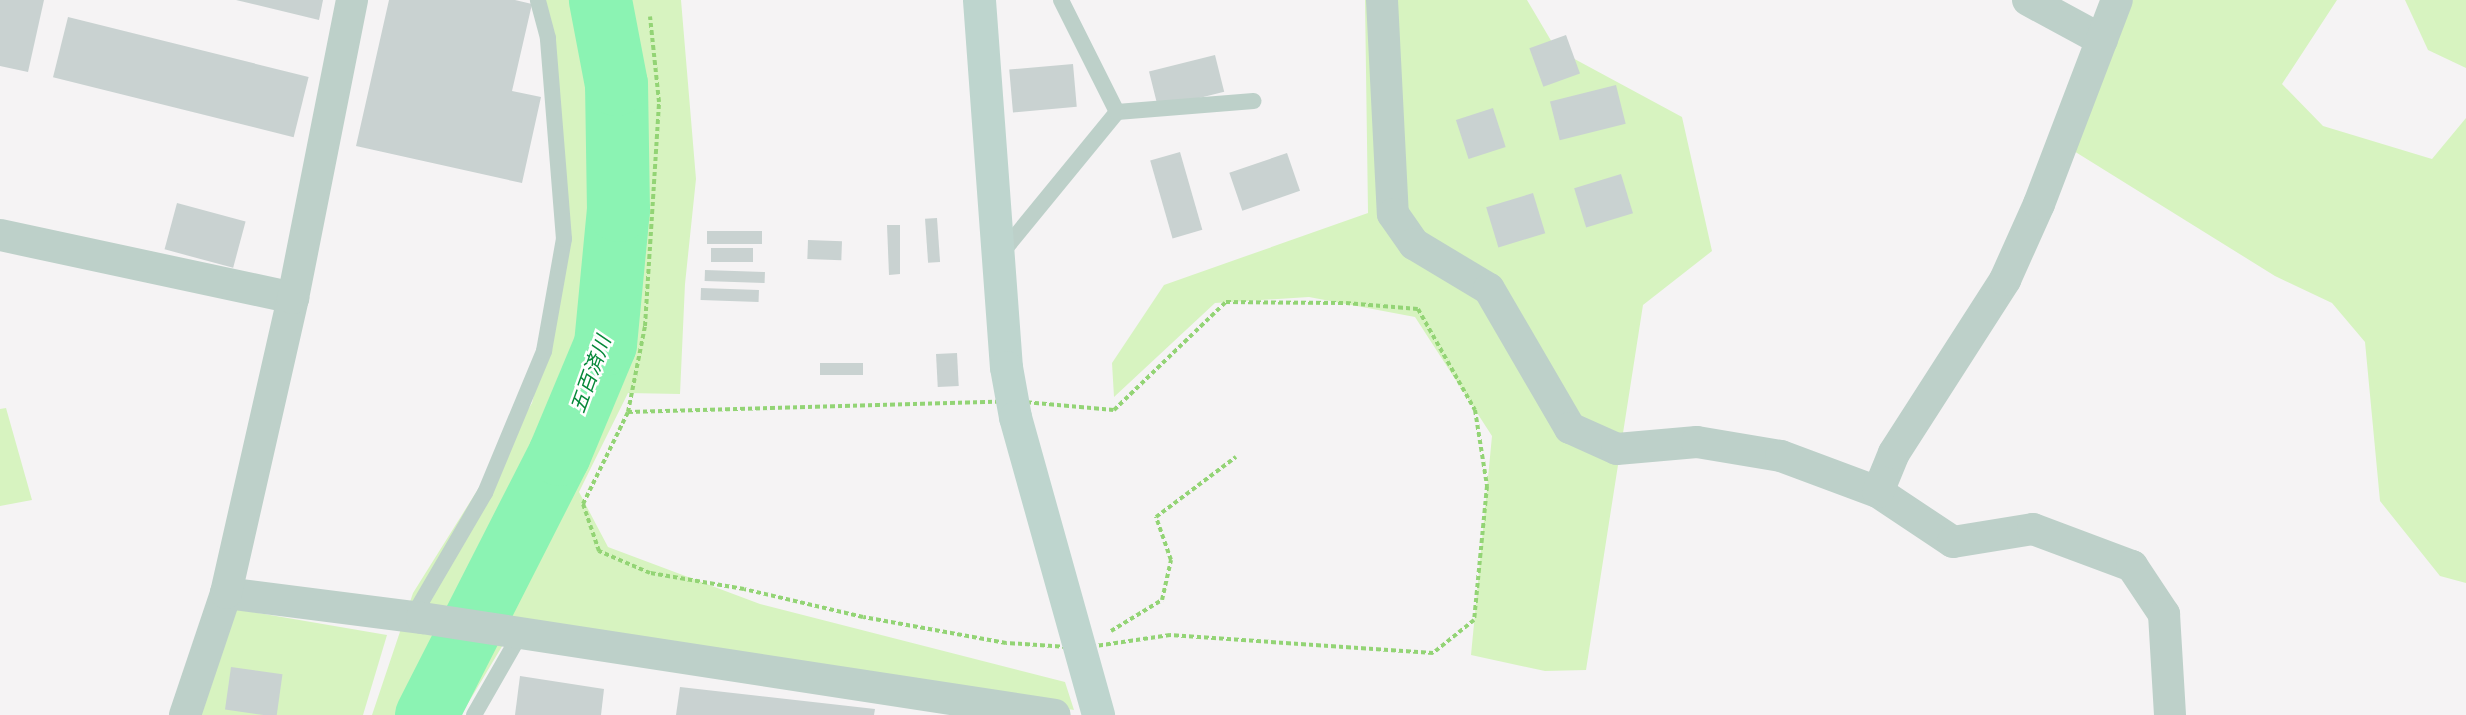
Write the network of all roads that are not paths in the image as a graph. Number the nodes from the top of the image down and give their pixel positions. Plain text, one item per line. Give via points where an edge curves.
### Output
1 (352, 0) edge
2 (538, 0) edge
3 (979, 0) edge
4 (1061, 0) edge
5 (1382, 0) edge
6 (2028, 0) edge
7 (2117, 0) edge
8 (2102, 40) junction
9 (1254, 101) dead end
10 (1117, 112) junction
11 (0, 235) edge
12 (998, 258) junction
13 (293, 298) junction
14 (1878, 492) junction
15 (226, 593) junction
16 (418, 617) junction
17 (534, 635) junction
18 (185, 715) edge
19 (474, 715) edge
20 (1055, 715) edge
21 (1098, 715) edge
22 (2170, 715) edge

1 - 13 street
2 - 16 lane via 548,38 564,239 544,351 485,493
3 - 12 street
4 - 10 lane
5 - 14 street via 1393,214 1414,244 1489,289 1570,428 1617,449 1697,442 1781,456
6 - 8 street
7 - 8 street
8 - 14 street via 2005,280 1894,453
9 - 10 lane
10 - 12 lane
11 - 13 street
12 - 21 street via 1012,401
13 - 15 street
14 - 22 street via 1953,542 2033,529 2132,566 2164,614
15 - 16 street
15 - 18 street
16 - 17 street
17 - 19 lane
17 - 20 street

